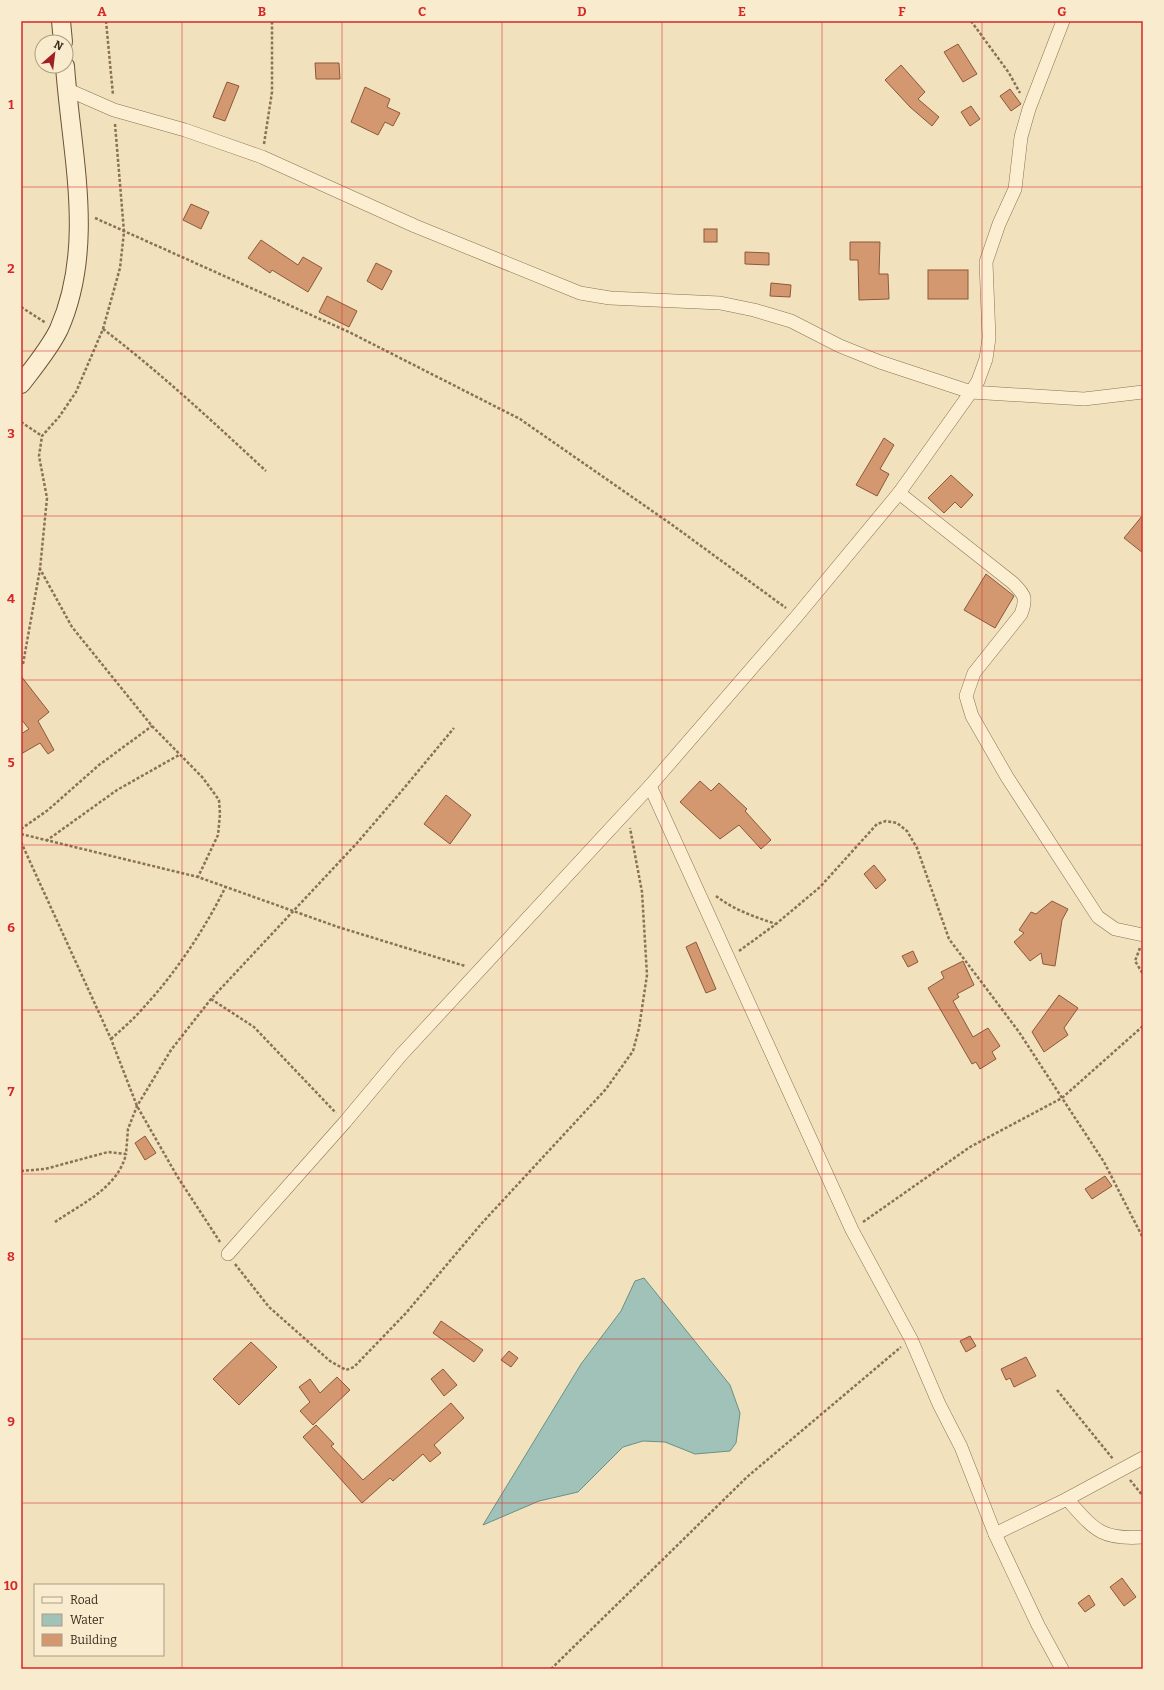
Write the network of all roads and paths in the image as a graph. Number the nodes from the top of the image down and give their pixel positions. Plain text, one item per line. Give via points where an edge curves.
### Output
1 (61, 21) edge
2 (106, 21) edge
3 (272, 21) edge
4 (971, 21) edge
5 (1063, 21) edge
6 (62, 34) edge
7 (65, 74) edge
8 (66, 89) junction
9 (1029, 109) junction
10 (114, 110) junction
11 (262, 157) junction
12 (80, 211) junction
13 (124, 232) junction
14 (21, 307) edge
15 (58, 330) junction
16 (103, 330) junction
17 (21, 384) edge
18 (971, 392) junction
19 (1143, 392) edge
20 (21, 422) edge
21 (42, 436) junction
22 (266, 471) dead end
23 (899, 493) junction
24 (40, 568) junction
25 (797, 616) junction
26 (23, 664) dead end
27 (152, 726) junction
28 (454, 728) dead end
29 (179, 755) junction
30 (650, 786) junction
31 (627, 812) junction
32 (21, 829) edge
33 (21, 834) edge
34 (46, 841) junction
35 (21, 842) edge
36 (198, 876) junction
37 (226, 886) junction
38 (711, 892) dead end
39 (293, 911) junction
40 (776, 924) junction
41 (1143, 935) edge
42 (1143, 942) edge
43 (729, 959) junction
44 (479, 971) junction
45 (1143, 974) edge
46 (211, 999) junction
47 (1143, 1026) edge
48 (111, 1039) junction
49 (1062, 1098) junction
50 (137, 1106) junction
51 (346, 1122) junction
52 (126, 1154) junction
53 (21, 1171) edge
54 (54, 1222) dead end
55 (852, 1230) junction
56 (1143, 1238) edge
57 (228, 1254) junction
58 (911, 1339) junction
59 (1057, 1390) dead end
60 (1143, 1458) edge
61 (1121, 1469) junction
62 (1143, 1496) edge
63 (1067, 1499) junction
64 (995, 1534) junction
65 (1143, 1537) edge
66 (551, 1669) edge
67 (1062, 1669) edge

1 - 6 street
2 - 10 path
3 - 11 path via 272,92
4 - 9 path via 1009,73
5 - 9 street
7 - 8 street
8 - 10 street
8 - 12 street
9 - 18 street via 1020,137 1015,188 986,262 989,338 986,359
10 - 11 street via 185,130
10 - 13 path
11 - 18 street via 414,226 580,293 610,298 720,303 754,310 791,321 840,346 880,362
12 - 13 path
12 - 15 street via 79,244 68,305
13 - 16 path via 120,268
13 - 25 path via 349,332 520,419
14 - 15 path
15 - 17 street
16 - 21 path via 76,392
16 - 22 path via 146,362
18 - 19 street via 1084,399
18 - 23 street
20 - 21 path
21 - 24 path via 39,456 47,498
23 - 25 street
23 - 41 street via 1014,583 1023,593 1026,603 1021,614 974,673 966,696 972,716 1006,777 1098,917 1115,929
24 - 26 path
24 - 27 path via 72,627
25 - 30 street
27 - 29 path
27 - 32 path via 99,765 48,810
28 - 39 path via 400,794
29 - 34 path via 117,790
29 - 36 path via 203,778 219,800 218,836
30 - 31 street
30 - 43 street
31 - 44 street
31 - 57 path via 642,892 647,975 633,1051 606,1089 482,1223 406,1313 354,1367 346,1370 330,1361 269,1307
33 - 34 path
34 - 36 path
35 - 48 path
36 - 37 path
37 - 39 path
37 - 48 path via 214,910 177,965 144,1007
38 - 40 path via 730,906
39 - 44 path
39 - 46 path
40 - 43 path
40 - 49 path via 820,887 877,824 886,821 897,823 907,831 917,848 949,939 1019,1032
42 - 45 path via 1135,961
43 - 55 street
44 - 51 street via 401,1055
46 - 50 path via 171,1050
46 - 51 path via 254,1027
47 - 49 path
48 - 50 path
49 - 55 path via 970,1147
49 - 56 path via 1104,1162
50 - 52 path via 128,1130
50 - 57 path via 177,1176
51 - 57 street
52 - 53 path via 108,1152 45,1169
52 - 54 path via 122,1167 103,1190
55 - 58 street
58 - 64 street via 961,1447
58 - 66 path via 747,1477
59 - 61 path
60 - 61 street
61 - 62 path
61 - 63 street
63 - 64 street
63 - 65 street via 1098,1531 1124,1538
64 - 67 street

